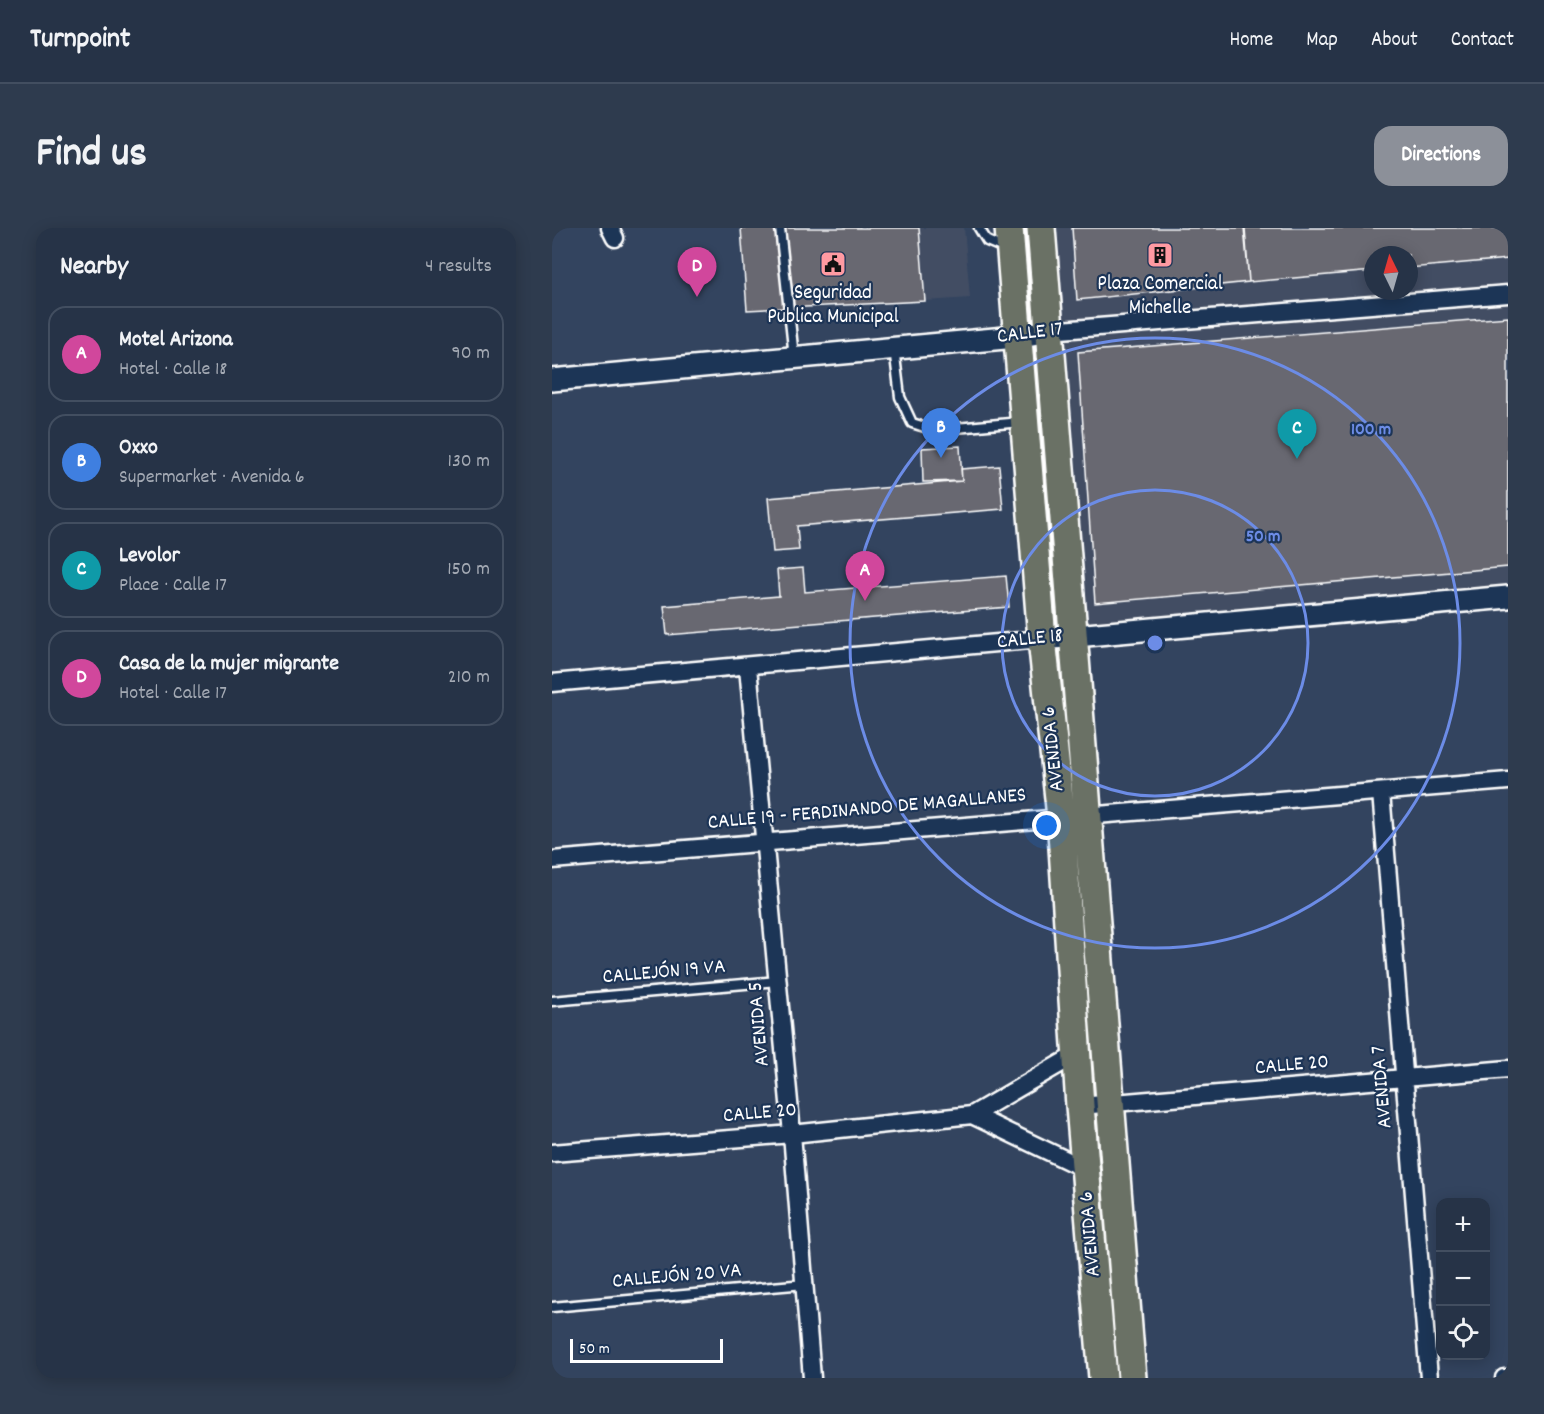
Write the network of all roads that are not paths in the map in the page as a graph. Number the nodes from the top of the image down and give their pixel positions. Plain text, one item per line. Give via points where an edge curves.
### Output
1 (780, 228) edge
2 (980, 228) edge
3 (1041, 228) edge
4 (1009, 239) edge
5 (1508, 294) edge
6 (1048, 331) junction
7 (1016, 337) junction
8 (894, 348) junction
9 (794, 357) junction
10 (552, 380) edge
11 (1023, 422) junction
12 (1508, 597) edge
13 (1074, 635) junction
14 (1042, 639) junction
15 (748, 667) junction
16 (552, 683) edge
17 (1508, 781) edge
18 (1381, 792) junction
19 (1074, 817) junction
20 (765, 840) junction
21 (552, 860) edge
22 (778, 981) junction
23 (552, 1000) edge
24 (1077, 1054) junction
25 (1508, 1069) edge
26 (1404, 1078) junction
27 (1111, 1104) junction
28 (1080, 1106) junction
29 (972, 1115) junction
30 (792, 1134) junction
31 (552, 1154) edge
32 (1086, 1169) junction
33 (804, 1284) junction
34 (552, 1307) edge
35 (812, 1378) edge
36 (1102, 1378) edge
37 (1132, 1378) edge
38 (1429, 1378) edge

1 - 9 lane
2 - 4 lane via 987,241
3 - 6 main road, AVENIDA 6
4 - 7 main road, AVENIDA 6
5 - 6 street, CALLE 17
6 - 7 street, CALLE 17
6 - 13 main road, AVENIDA 6
7 - 8 street, CALLE 17
7 - 11 main road, AVENIDA 6
8 - 9 street, CALLE 17
8 - 11 lane via 900,397 912,423 934,430
9 - 10 street, CALLE 17
11 - 14 main road, AVENIDA 6
12 - 13 street, CALLE 18
13 - 14 street, CALLE 18
13 - 19 main road, AVENIDA 6
14 - 15 street, CALLE 18
14 - 19 main road, AVENIDA 6
15 - 16 street, CALLE 18
15 - 20 street, AVENIDA 5
17 - 18 street, CALLE 19 - FERDINANDO DE MAGALLANES
18 - 19 street, CALLE 19 - FERDINANDO DE MAGALLANES
18 - 26 street, AVENIDA 7
19 - 20 street, CALLE 19 - FERDINANDO DE MAGALLANES
19 - 24 main road, AVENIDA 6
19 - 27 main road, AVENIDA 6
20 - 21 street, CALLE 19 - FERDINANDO DE MAGALLANES
20 - 22 street, AVENIDA 5
22 - 23 lane, CALLEJÓN 19 VA
22 - 30 street, AVENIDA 5
24 - 28 main road, AVENIDA 6
24 - 29 street, CALLE 20
25 - 26 street, CALLE 20
26 - 27 street, CALLE 20
26 - 38 street, AVENIDA 7
27 - 28 street, CALLE 20
27 - 37 main road, AVENIDA 6
28 - 32 main road, AVENIDA 6
29 - 30 street, CALLE 20
29 - 32 street
30 - 31 street, CALLE 20
30 - 33 street, AVENIDA 5
32 - 36 main road, AVENIDA 6
33 - 34 lane, CALLEJÓN 20 VA
33 - 35 street, AVENIDA 5

